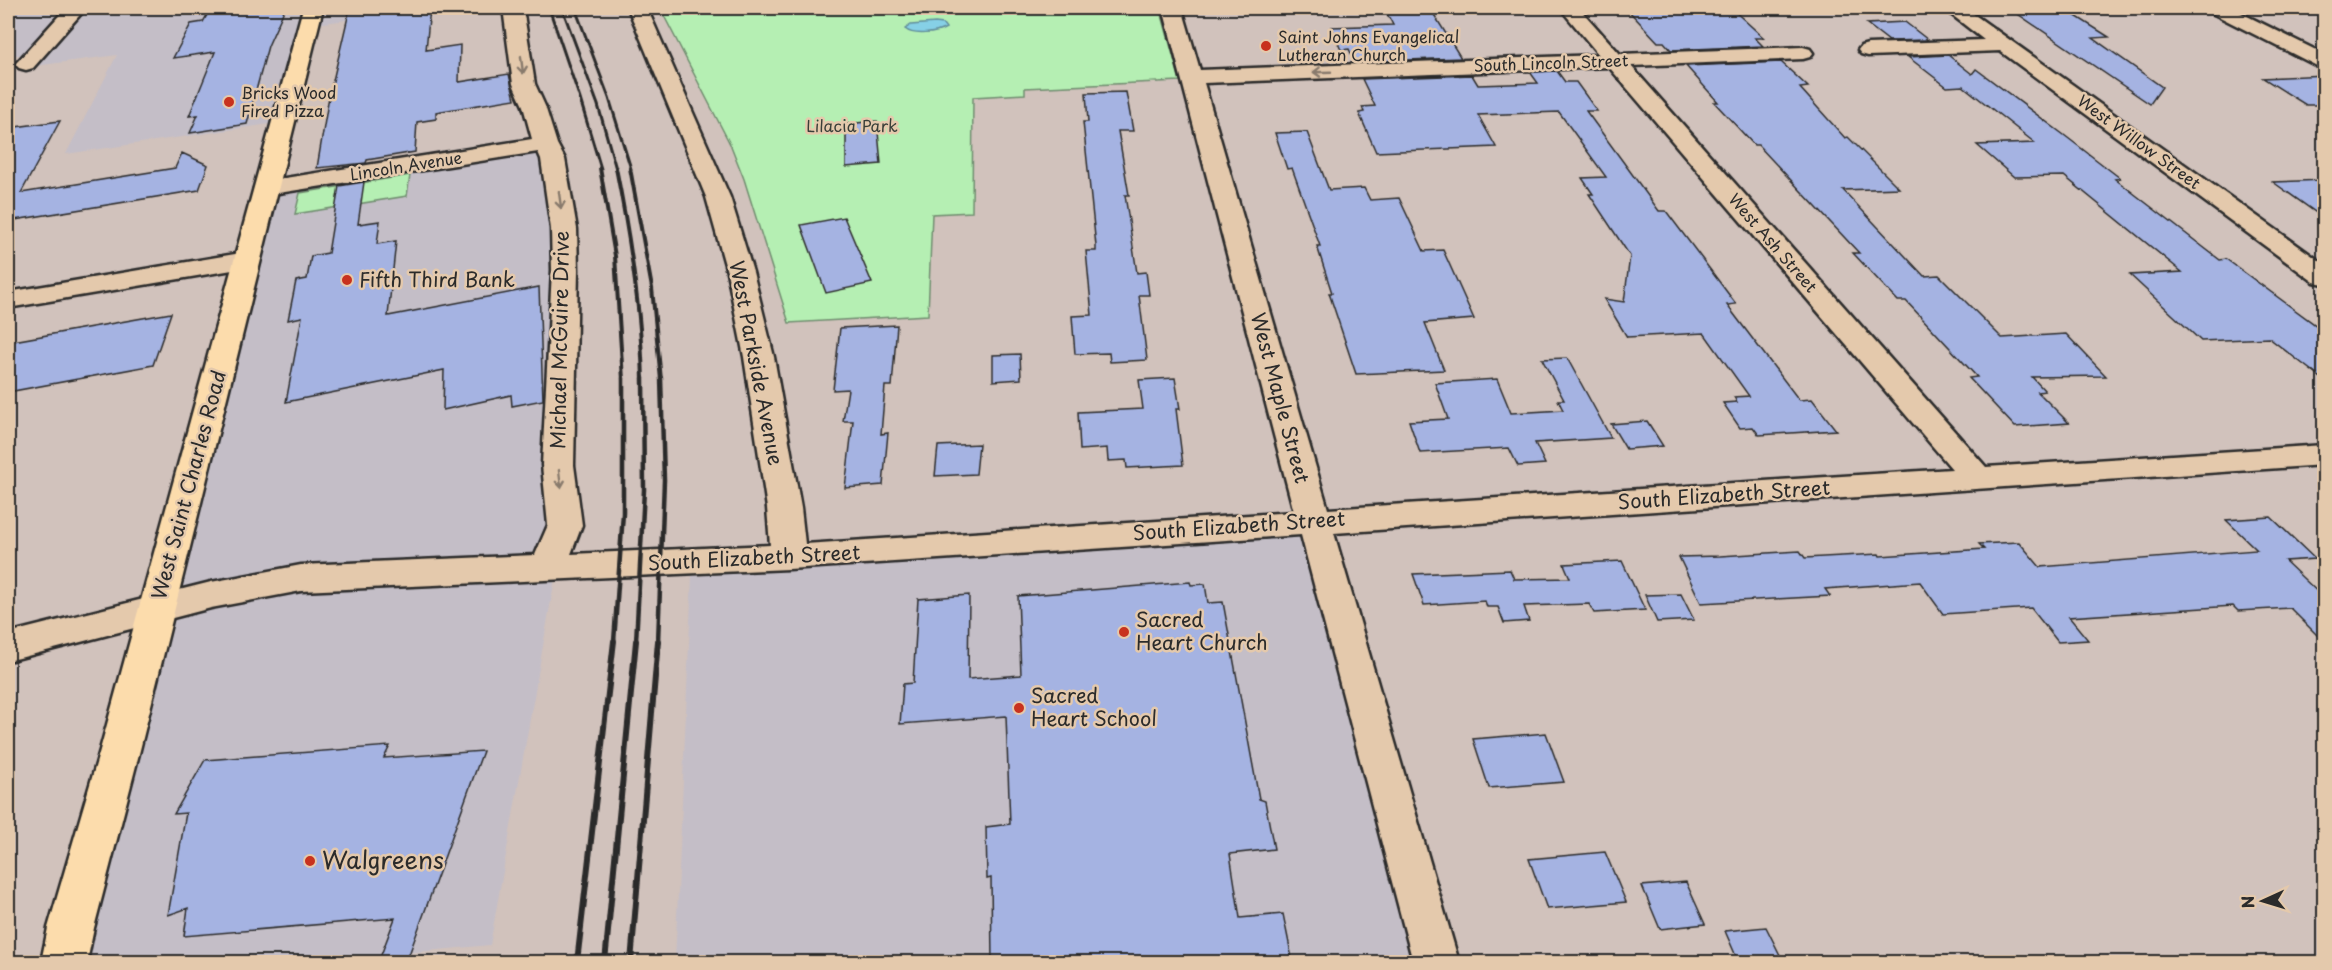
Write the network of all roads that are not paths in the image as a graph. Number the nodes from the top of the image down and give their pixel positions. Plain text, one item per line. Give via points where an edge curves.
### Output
1 (76, 8) edge
2 (314, 8) edge
3 (513, 8) edge
4 (637, 8) edge
5 (1172, 8) edge
6 (1569, 8) edge
7 (1953, 8) edge
8 (2217, 8) edge
9 (2005, 45) junction
10 (1868, 50) dead end
11 (1803, 53) dead end
12 (1615, 61) junction
13 (2325, 62) edge
14 (26, 64) dead end
15 (1192, 77) junction
16 (545, 144) junction
17 (266, 188) junction
18 (247, 260) junction
19 (2325, 276) edge
20 (8, 300) edge
21 (2325, 455) edge
22 (1978, 478) junction
23 (1314, 521) junction
24 (789, 557) junction
25 (548, 567) junction
26 (157, 609) junction
27 (8, 647) edge
28 (64, 963) edge
29 (1436, 963) edge

1 - 14 street
2 - 17 main road, West Saint Charles Road
3 -> 16 street, Michael McGuire Drive via 524,84
4 - 24 street, West Parkside Avenue via 714,187 741,272 759,357
5 - 15 street, West Maple Street
6 - 12 street, West Ash Street
7 - 9 street, West Willow Street
8 - 13 street
9 - 10 street
9 - 19 street, West Willow Street
11 - 12 street, South Lincoln Street
12 -> 15 street, South Lincoln Street
12 - 22 street, West Ash Street
15 - 23 street, West Maple Street
16 - 17 street, Lincoln Avenue
16 -> 25 street, Michael McGuire Drive via 557,175 565,270 558,465 564,525
17 - 18 main road, West Saint Charles Road
18 - 20 street
18 - 26 main road, West Saint Charles Road
21 - 22 street, South Elizabeth Street
22 - 23 street, South Elizabeth Street
23 - 24 street, South Elizabeth Street
23 - 29 street, West Maple Street
24 - 25 street, South Elizabeth Street
25 - 26 street, South Elizabeth Street via 301,578
26 - 27 street, South Elizabeth Street
26 - 28 main road, West Saint Charles Road

